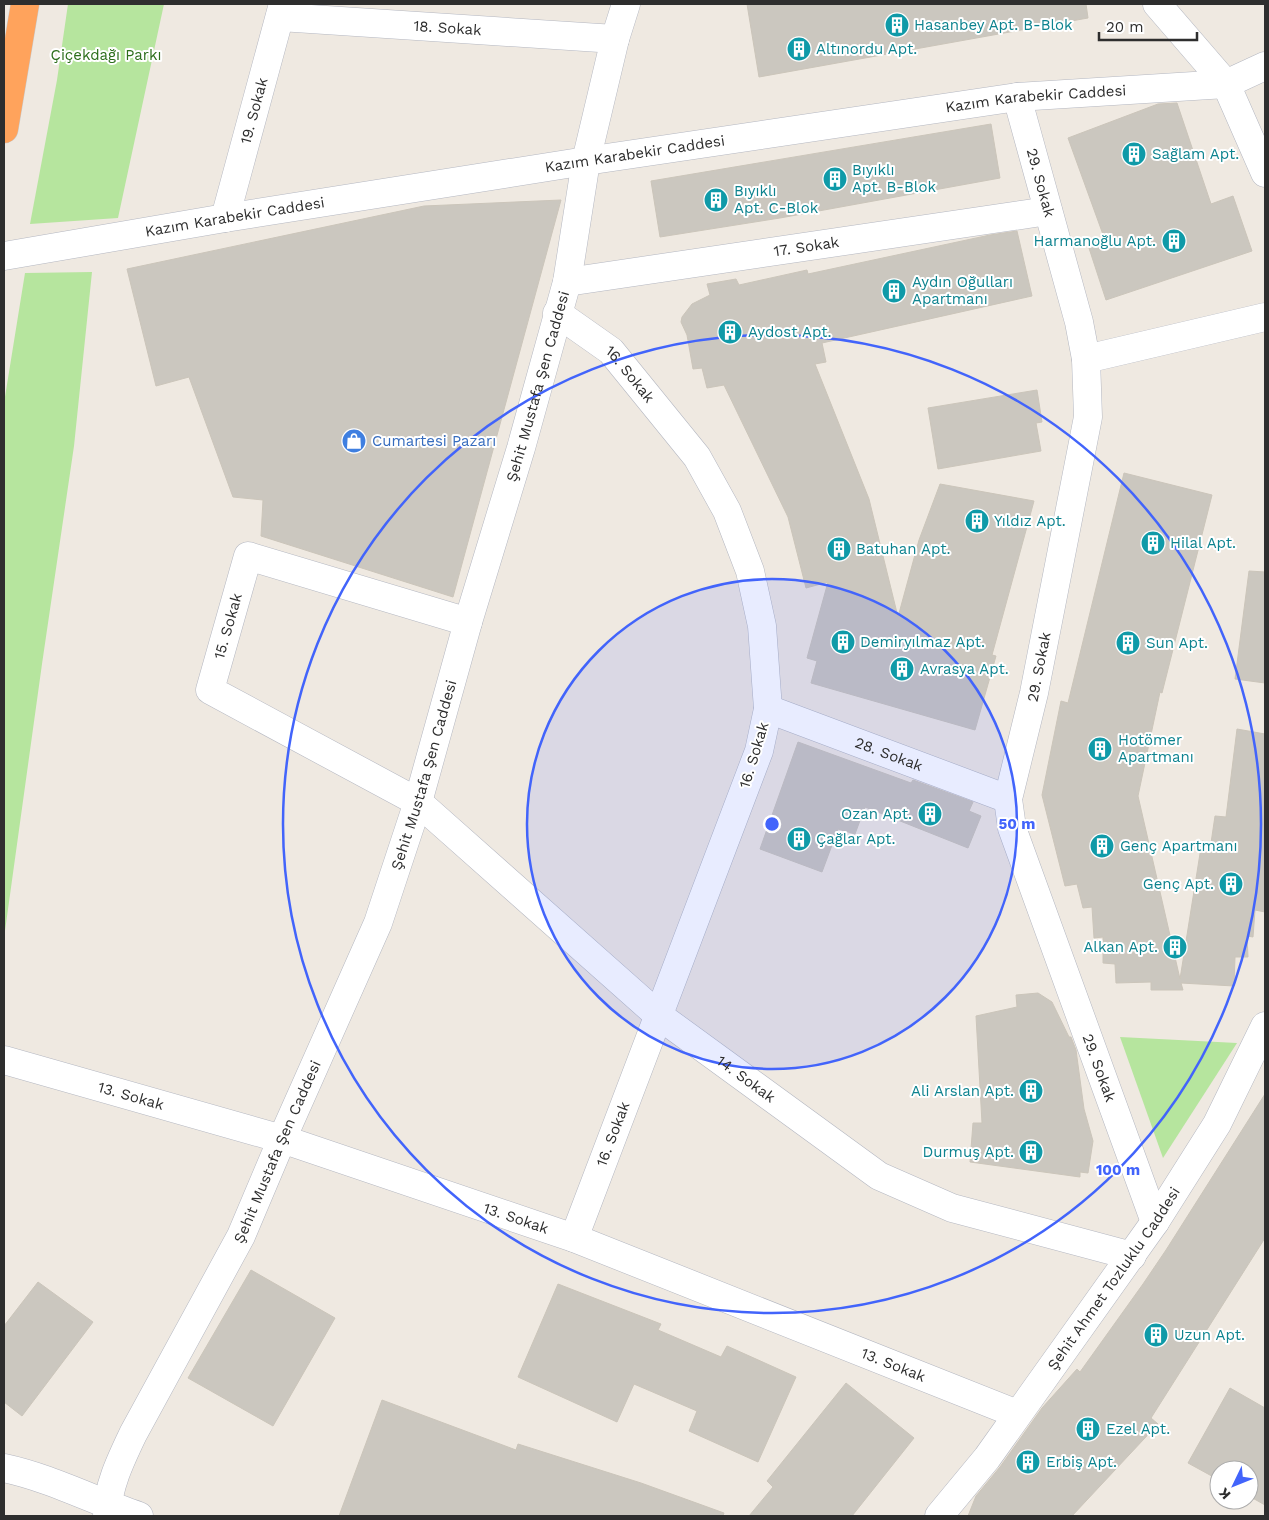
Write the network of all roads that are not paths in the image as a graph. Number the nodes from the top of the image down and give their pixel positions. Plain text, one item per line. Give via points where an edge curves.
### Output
1 (25, 4) edge
2 (626, 4) edge
3 (1156, 4) edge
4 (281, 10) edge
5 (615, 39) junction
6 (1265, 66) edge
7 (1226, 84) junction
8 (1017, 97) junction
9 (4, 129) edge
10 (586, 161) junction
11 (1265, 173) edge
12 (1048, 211) junction
13 (225, 218) junction
14 (4, 256) edge
15 (567, 282) junction
16 (557, 313) junction
17 (1265, 317) edge
18 (1086, 359) junction
19 (468, 622) junction
20 (768, 709) junction
21 (1008, 799) junction
22 (418, 802) junction
23 (658, 1015) junction
24 (1265, 1026) edge
25 (4, 1060) edge
26 (282, 1138) junction
27 (1155, 1222) junction
28 (574, 1238) junction
29 (1132, 1256) junction
30 (1017, 1414) junction
31 (4, 1468) edge
32 (107, 1511) edge
33 (139, 1516) edge
34 (939, 1516) edge

1 - 9 highway
2 - 5 street, Şehit Mustafa Şen Caddesi
3 - 7 street
4 - 5 street, 18. Sokak
4 - 13 street, 19. Sokak
5 - 10 street, Şehit Mustafa Şen Caddesi
6 - 7 street, Kazım Karabekir Caddesi
7 - 8 street, Kazım Karabekir Caddesi
7 - 11 street
8 - 10 street, Kazım Karabekir Caddesi
8 - 12 street, 29. Sokak
10 - 13 street, Kazım Karabekir Caddesi
10 - 15 street, Şehit Mustafa Şen Caddesi
12 - 15 street, 17. Sokak
12 - 18 street, 29. Sokak
13 - 14 street, Kazım Karabekir Caddesi
15 - 16 street, Şehit Mustafa Şen Caddesi
16 - 19 street, Şehit Mustafa Şen Caddesi via 521,448
16 - 20 street, 16. Sokak via 611,351 697,457 727,511 750,571 760,617
17 - 18 street
18 - 21 street, 29. Sokak via 1088,418 1034,693
19 - 22 street, Şehit Mustafa Şen Caddesi
19 - 22 street, 15. Sokak via 248,556 210,690
20 - 21 street, 28. Sokak
20 - 23 street, 16. Sokak via 758,751
21 - 27 street, 29. Sokak via 1012,828
22 - 23 street, 14. Sokak
22 - 26 street, Şehit Mustafa Şen Caddesi via 378,923
23 - 28 street, 16. Sokak
23 - 29 street, 14. Sokak via 879,1176 952,1208
24 - 27 street, Şehit Ahmet Tozluklu Caddesi via 1217,1124
25 - 26 street, 13. Sokak
26 - 28 street, 13. Sokak
26 - 32 street, Şehit Mustafa Şen Caddesi via 241,1236 133,1434 118,1467
27 - 29 street, Şehit Ahmet Tozluklu Caddesi
28 - 30 street, 13. Sokak
29 - 30 street, Şehit Ahmet Tozluklu Caddesi
30 - 34 street, Şehit Ahmet Tozluklu Caddesi via 987,1458
31 - 32 street via 29,1474
32 - 33 street

